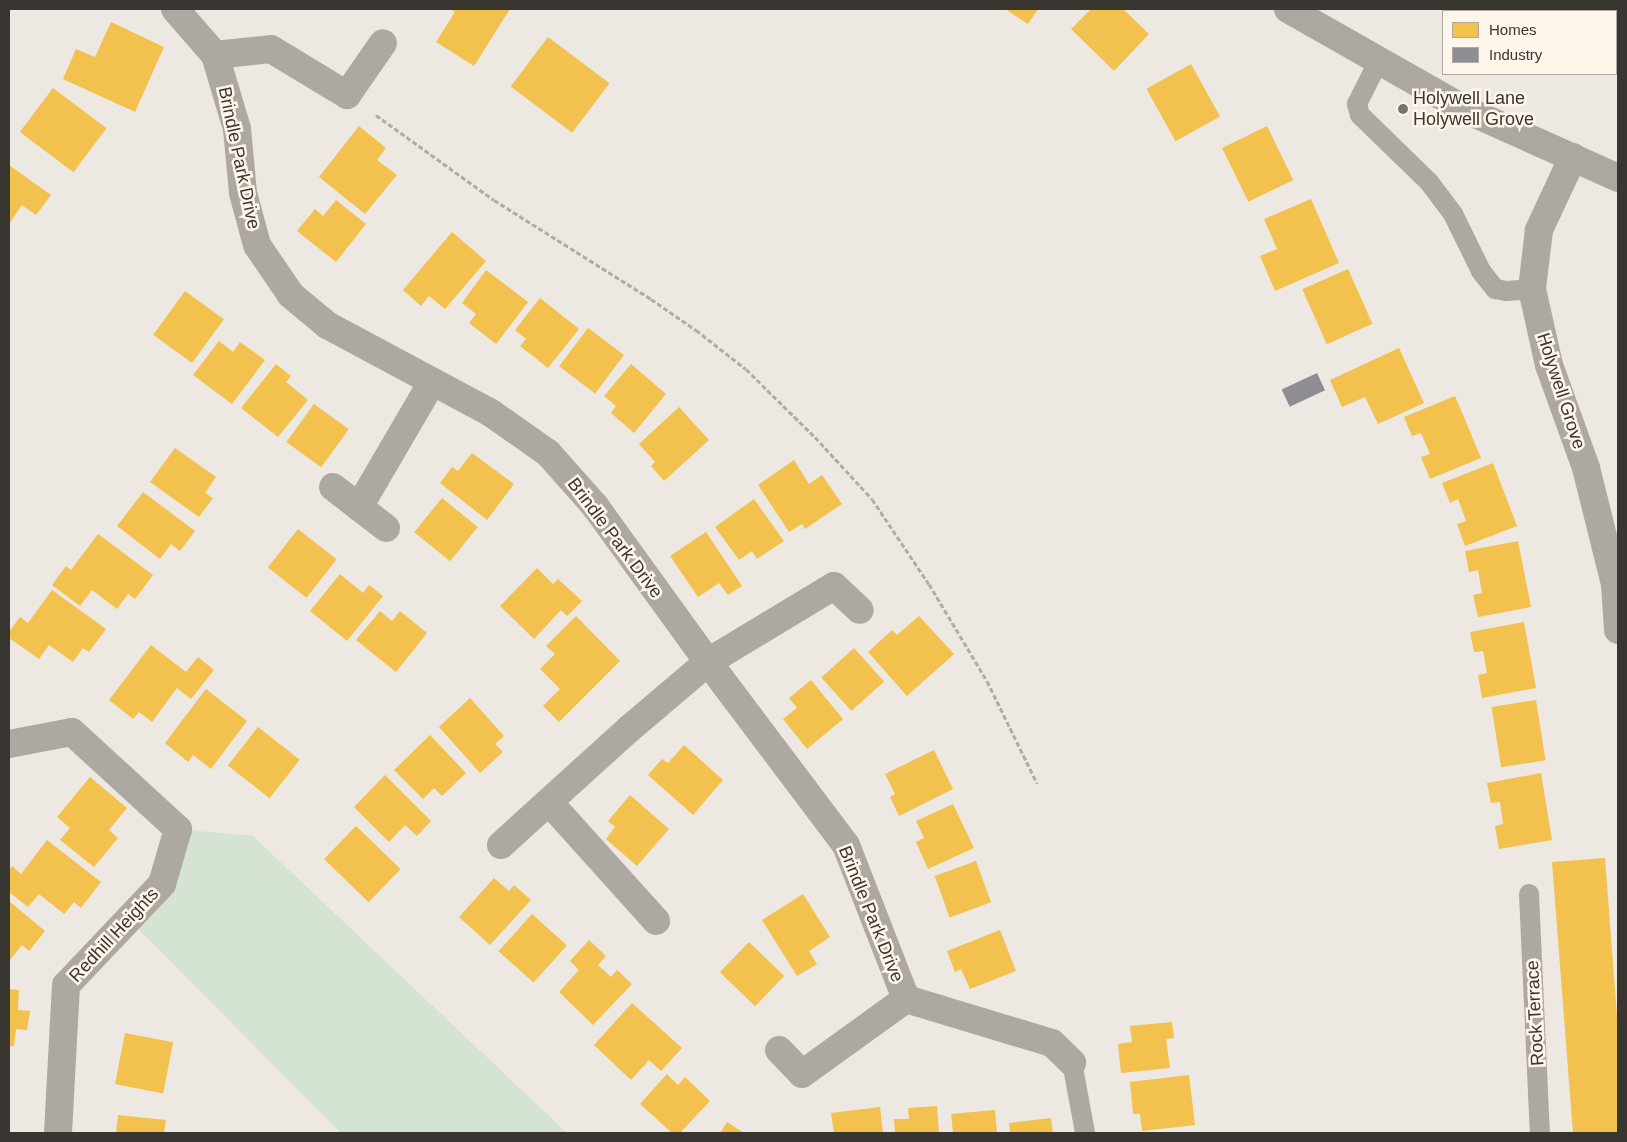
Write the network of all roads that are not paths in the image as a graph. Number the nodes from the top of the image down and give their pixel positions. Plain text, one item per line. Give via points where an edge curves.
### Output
1 (175, 9) edge
2 (1288, 9) edge
3 (383, 43) dead end
4 (215, 55) junction
5 (1378, 62) junction
6 (1572, 157) junction
7 (1618, 178) edge
8 (1532, 290) junction
9 (432, 382) junction
10 (333, 487) dead end
11 (359, 507) junction
12 (386, 528) dead end
13 (860, 610) dead end
14 (1618, 630) edge
15 (708, 662) junction
16 (9, 744) edge
17 (549, 802) junction
18 (501, 845) dead end
19 (1529, 894) dead end
20 (656, 921) dead end
21 (906, 999) junction
22 (779, 1050) dead end
23 (1072, 1062) joint
24 (58, 1133) edge
25 (1085, 1133) edge
26 (1540, 1133) edge

1 - 4 street, Brindle Park Drive
2 - 5 main road
3 - 4 street via 347,95 271,49
4 - 9 street, Brindle Park Drive via 236,130 243,193 257,244 291,296 328,325
5 - 6 main road via 1464,108
5 - 8 lane via 1357,104 1360,115 1429,182 1453,214 1481,271 1495,289
6 - 7 main road
6 - 8 street, Holywell Grove via 1538,230
8 - 14 street, Holywell Grove via 1549,365 1586,468 1615,584
9 - 11 street
9 - 15 street, Brindle Park Drive via 491,413 548,454 596,506
10 - 11 street
11 - 12 street
13 - 15 street via 834,586
15 - 17 street
15 - 21 street, Brindle Park Drive via 846,845
16 - 24 street, Redhill Heights via 72,732 178,829 162,884 66,985
17 - 18 street
17 - 20 street
19 - 26 lane, Rock Terrace
21 - 22 street, Brindle Park Drive via 802,1074
21 - 23 street, Brindle Park Drive via 1052,1043
23 - 25 lane

